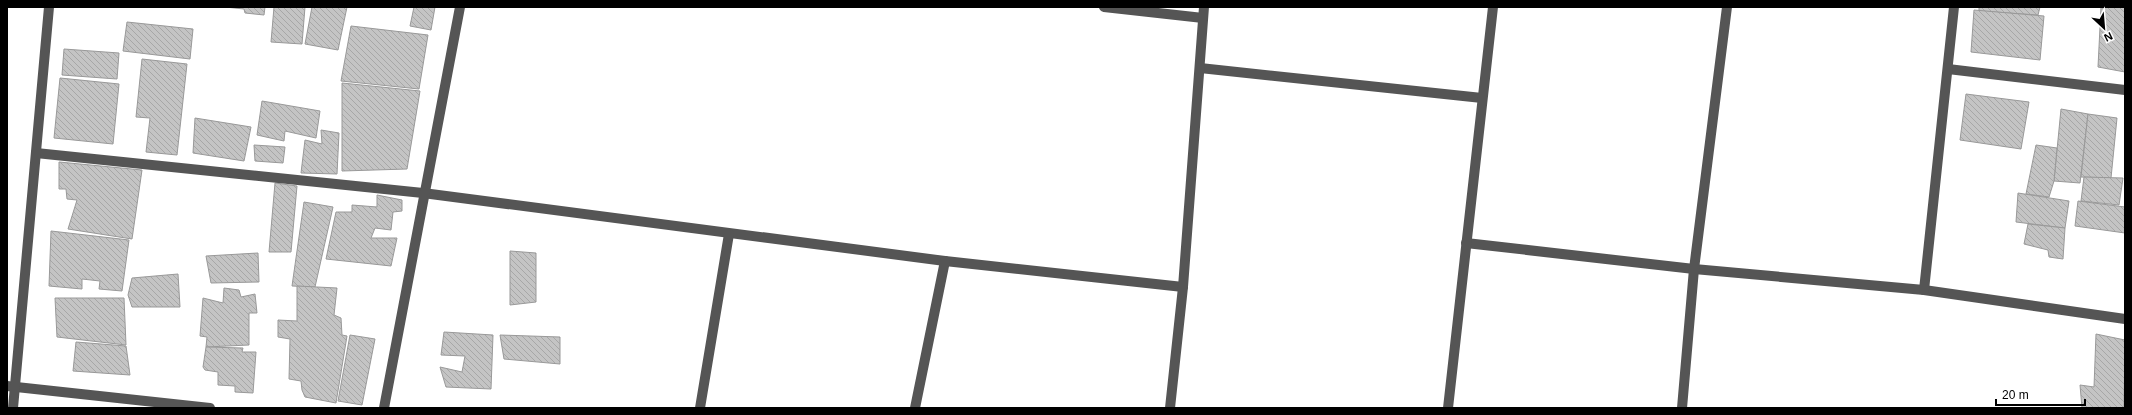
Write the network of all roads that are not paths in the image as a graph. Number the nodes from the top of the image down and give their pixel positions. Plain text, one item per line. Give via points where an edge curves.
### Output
1 (50, 7) edge
2 (460, 7) edge
3 (1104, 7) edge
4 (1204, 7) edge
5 (1493, 7) edge
6 (1727, 7) edge
7 (1954, 7) edge
8 (1203, 18) junction
9 (1200, 68) junction
10 (1948, 69) junction
11 (2125, 90) edge
12 (1482, 98) junction
13 (36, 153) junction
14 (423, 192) junction
15 (729, 234) junction
16 (1466, 243) junction
17 (945, 260) junction
18 (1694, 269) junction
19 (1183, 287) junction
20 (1924, 290) junction
21 (2125, 319) edge
22 (11, 386) edge
23 (13, 408) edge
24 (210, 408) edge
25 (384, 408) edge
26 (700, 408) edge
27 (915, 408) edge
28 (1170, 408) edge
29 (1448, 408) edge
30 (1682, 408) edge

1 - 13 street
2 - 14 street
3 - 8 street
4 - 8 street
5 - 12 street
6 - 18 street
7 - 10 street
8 - 9 street
9 - 12 street
9 - 19 street
10 - 11 street
10 - 20 street
12 - 16 street
13 - 14 street
13 - 22 street
14 - 15 street
14 - 25 street
15 - 17 street
15 - 26 street
16 - 18 street
16 - 29 street
17 - 19 street
17 - 27 street
18 - 20 street
18 - 30 street
19 - 28 street
20 - 21 street
22 - 23 street
22 - 24 street

